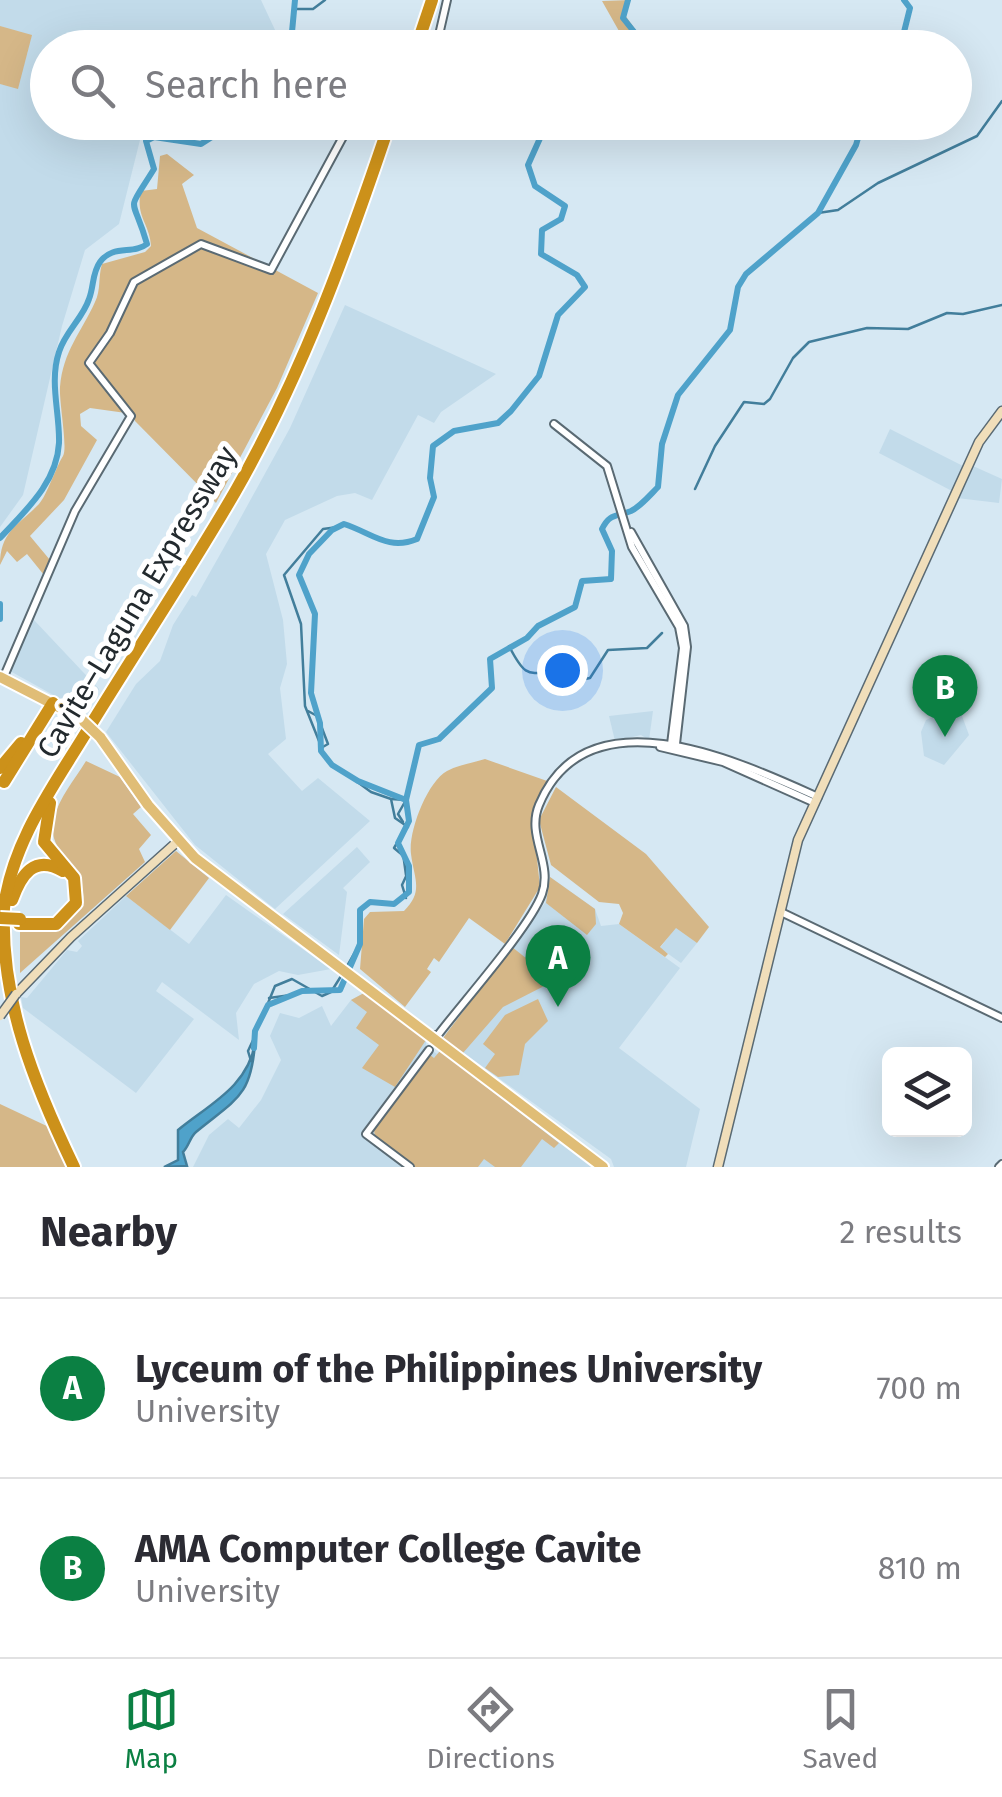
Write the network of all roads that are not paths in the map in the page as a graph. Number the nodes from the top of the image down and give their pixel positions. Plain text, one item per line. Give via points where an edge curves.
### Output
1 (434, 0) edge
2 (446, 0) edge
3 (424, 30) edge
4 (440, 30) edge
5 (341, 140) edge
6 (386, 140) edge
7 (387, 140) edge
8 (1002, 410) edge
9 (554, 424) dead end
10 (1, 677) edge
11 (53, 702) junction
12 (674, 744) junction
13 (2, 775) edge
14 (817, 800) junction
15 (50, 803) junction
16 (178, 841) junction
17 (13, 866) junction
18 (547, 870) junction
19 (0, 888) edge
20 (12, 900) junction
21 (781, 912) junction
22 (0, 920) edge
23 (20, 922) junction
24 (1, 964) edge
25 (0, 975) edge
26 (12, 990) junction
27 (0, 1008) edge
28 (0, 1016) edge
29 (1002, 1018) edge
30 (430, 1035) junction
31 (444, 1046) junction
32 (430, 1050) junction
33 (77, 1167) edge
34 (410, 1167) edge
35 (604, 1167) edge
36 (718, 1167) edge

1 - 3 highway
2 - 4 street
5 - 10 street via 272,270 201,244 145,274 125,295 88,363 131,416 75,510
6 - 17 highway, Cavite–Laguna Expressway via 334,285 268,432 45,800
7 - 15 highway, Cavite–Laguna Expressway via 334,300 281,416
8 - 14 main road via 980,439
9 - 12 street via 600,458 632,547 682,638
10 - 11 main road
11 - 13 highway
11 - 16 main road, bridge via 100,737
12 - 14 street via 724,756
12 - 18 street via 596,751 563,771 536,813
14 - 18 street via 698,754 651,746 610,750 575,764 544,801 537,827
14 - 21 main road via 798,840
15 - 20 highway, Cavite–Laguna Expressway via 26,850
15 - 23 highway via 44,842 74,878 76,903 56,924
16 - 26 main road
16 - 30 main road
17 - 19 highway
17 - 24 highway, Cavite–Laguna Expressway
18 - 30 street via 536,906 438,1035
18 - 31 street via 540,904 441,1037
20 - 23 highway via 20,877 37,865 59,868 71,884 72,900 60,916
20 - 26 highway, Cavite–Laguna Expressway
21 - 29 street
21 - 36 main road
22 - 23 highway, bridge
24 - 26 highway, Cavite–Laguna Expressway
25 - 26 highway
26 - 27 main road, bridge
26 - 28 main road, bridge
26 - 33 highway, Cavite–Laguna Expressway via 32,1059
30 - 31 main road
30 - 32 street
31 - 32 street
31 - 35 main road
32 - 34 street via 366,1134

